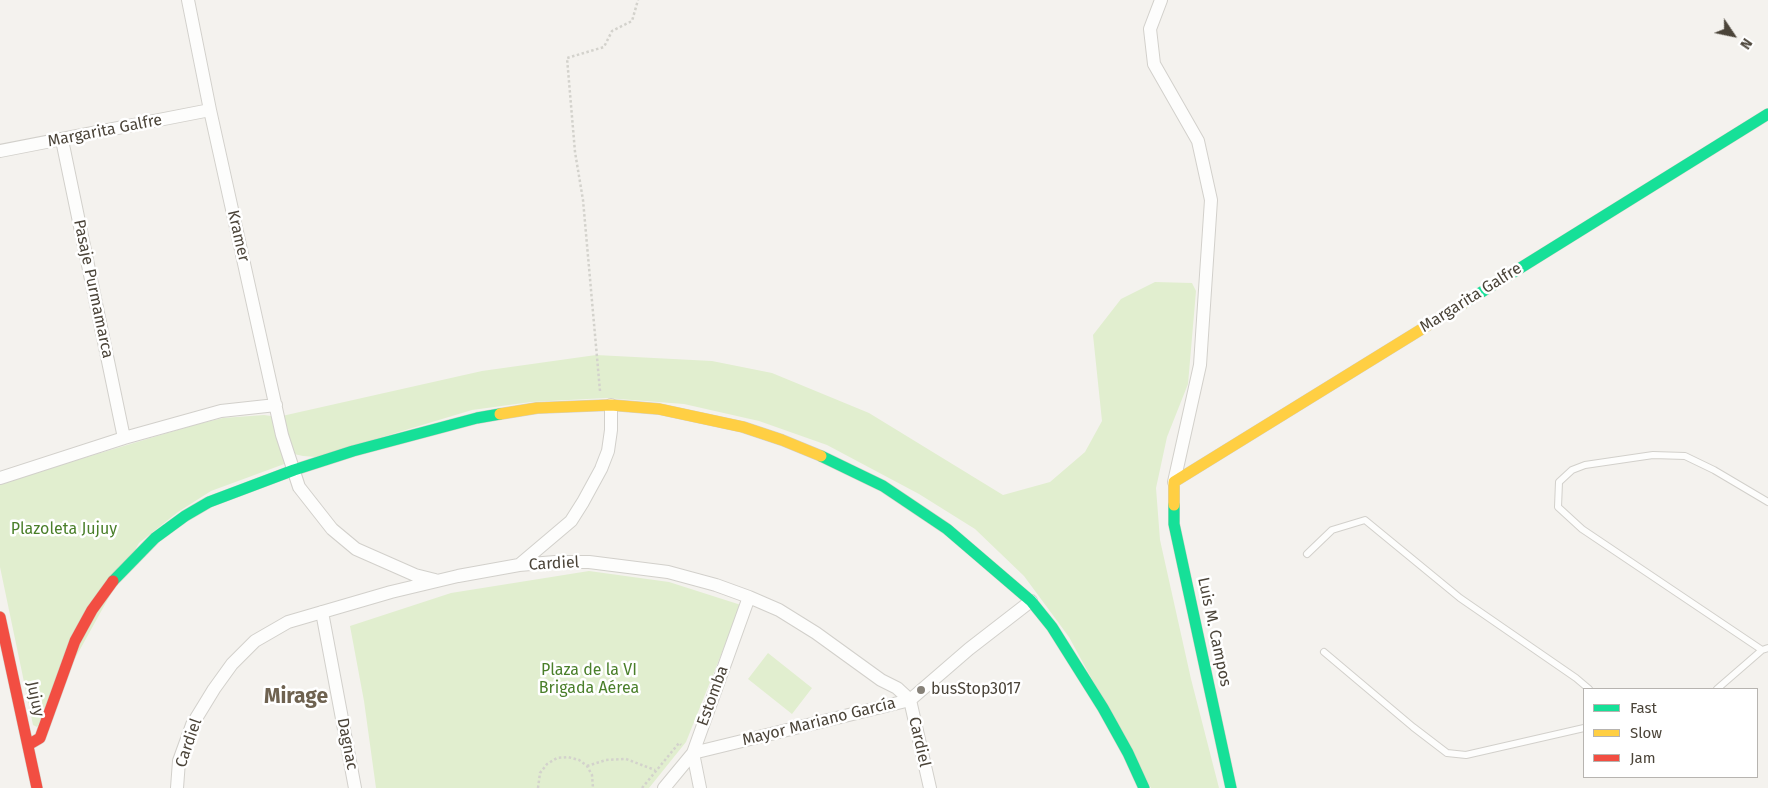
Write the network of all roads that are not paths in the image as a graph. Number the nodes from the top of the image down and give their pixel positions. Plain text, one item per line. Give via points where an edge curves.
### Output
1 (188, 0) edge
2 (1161, 0) edge
3 (210, 110) junction
4 (1768, 114) edge
5 (62, 140) junction
6 (0, 152) edge
7 (276, 405) junction
8 (606, 405) junction
9 (124, 438) junction
10 (294, 470) junction
11 (0, 478) edge
12 (1174, 482) junction
13 (1768, 502) edge
14 (1306, 554) dead end
15 (519, 565) junction
16 (458, 576) junction
17 (749, 596) junction
18 (1031, 601) junction
19 (322, 612) junction
20 (0, 617) edge
21 (1765, 649) edge
22 (1324, 652) dead end
23 (1588, 688) edge
24 (1718, 688) edge
25 (910, 700) junction
26 (1583, 728) edge
27 (28, 745) junction
28 (693, 753) junction
29 (37, 788) edge
30 (177, 788) edge
31 (355, 788) edge
32 (664, 788) edge
33 (700, 788) edge
34 (930, 788) edge
35 (1144, 788) edge
36 (1231, 788) edge

1 - 3 street, Kramer
2 - 12 street via 1150,28 1154,64 1198,141 1211,200 1200,365
3 - 5 street, Margarita Galfre
3 - 7 street, Kramer
4 - 12 street, Margarita Galfre
5 - 6 street, Margarita Galfre
5 - 9 street, Pasaje Purmamarca
7 - 9 street via 221,411
7 - 10 street, Kramer
8 - 10 street via 537,408 477,418
8 - 15 street via 611,430 601,469 571,521
8 - 18 street via 659,409 702,417 743,427 819,455 883,486 947,528
9 - 11 street
10 - 16 street, Kramer via 299,487 316,509 332,529 356,549 433,580
10 - 27 street via 209,502 155,538 133,560 109,585 92,610 75,641 40,738
12 - 36 street, Luis M. Campos via 1174,524
13 - 21 lane via 1685,456 1653,455 1585,465 1572,470 1560,482 1558,506 1582,529
14 - 23 lane via 1332,530 1365,520 1460,598
15 - 16 street, Cardiel
15 - 17 street, Cardiel via 580,562 668,572
16 - 19 street, Cardiel
17 - 25 street, Cardiel via 801,624
17 - 28 street, Estomba
18 - 25 street, Mayor Mariano García
18 - 35 street via 1052,627 1103,708
19 - 30 street, Cardiel via 288,622 255,641 232,664 192,725 179,761
19 - 31 street, Dagnac
20 - 27 street, Jujuy
21 - 24 lane
22 - 26 lane via 1447,753 1466,755
25 - 28 street, Mayor Mariano García
25 - 34 street, Cardiel
27 - 29 street, Jujuy
28 - 32 street, Estomba
28 - 33 street

